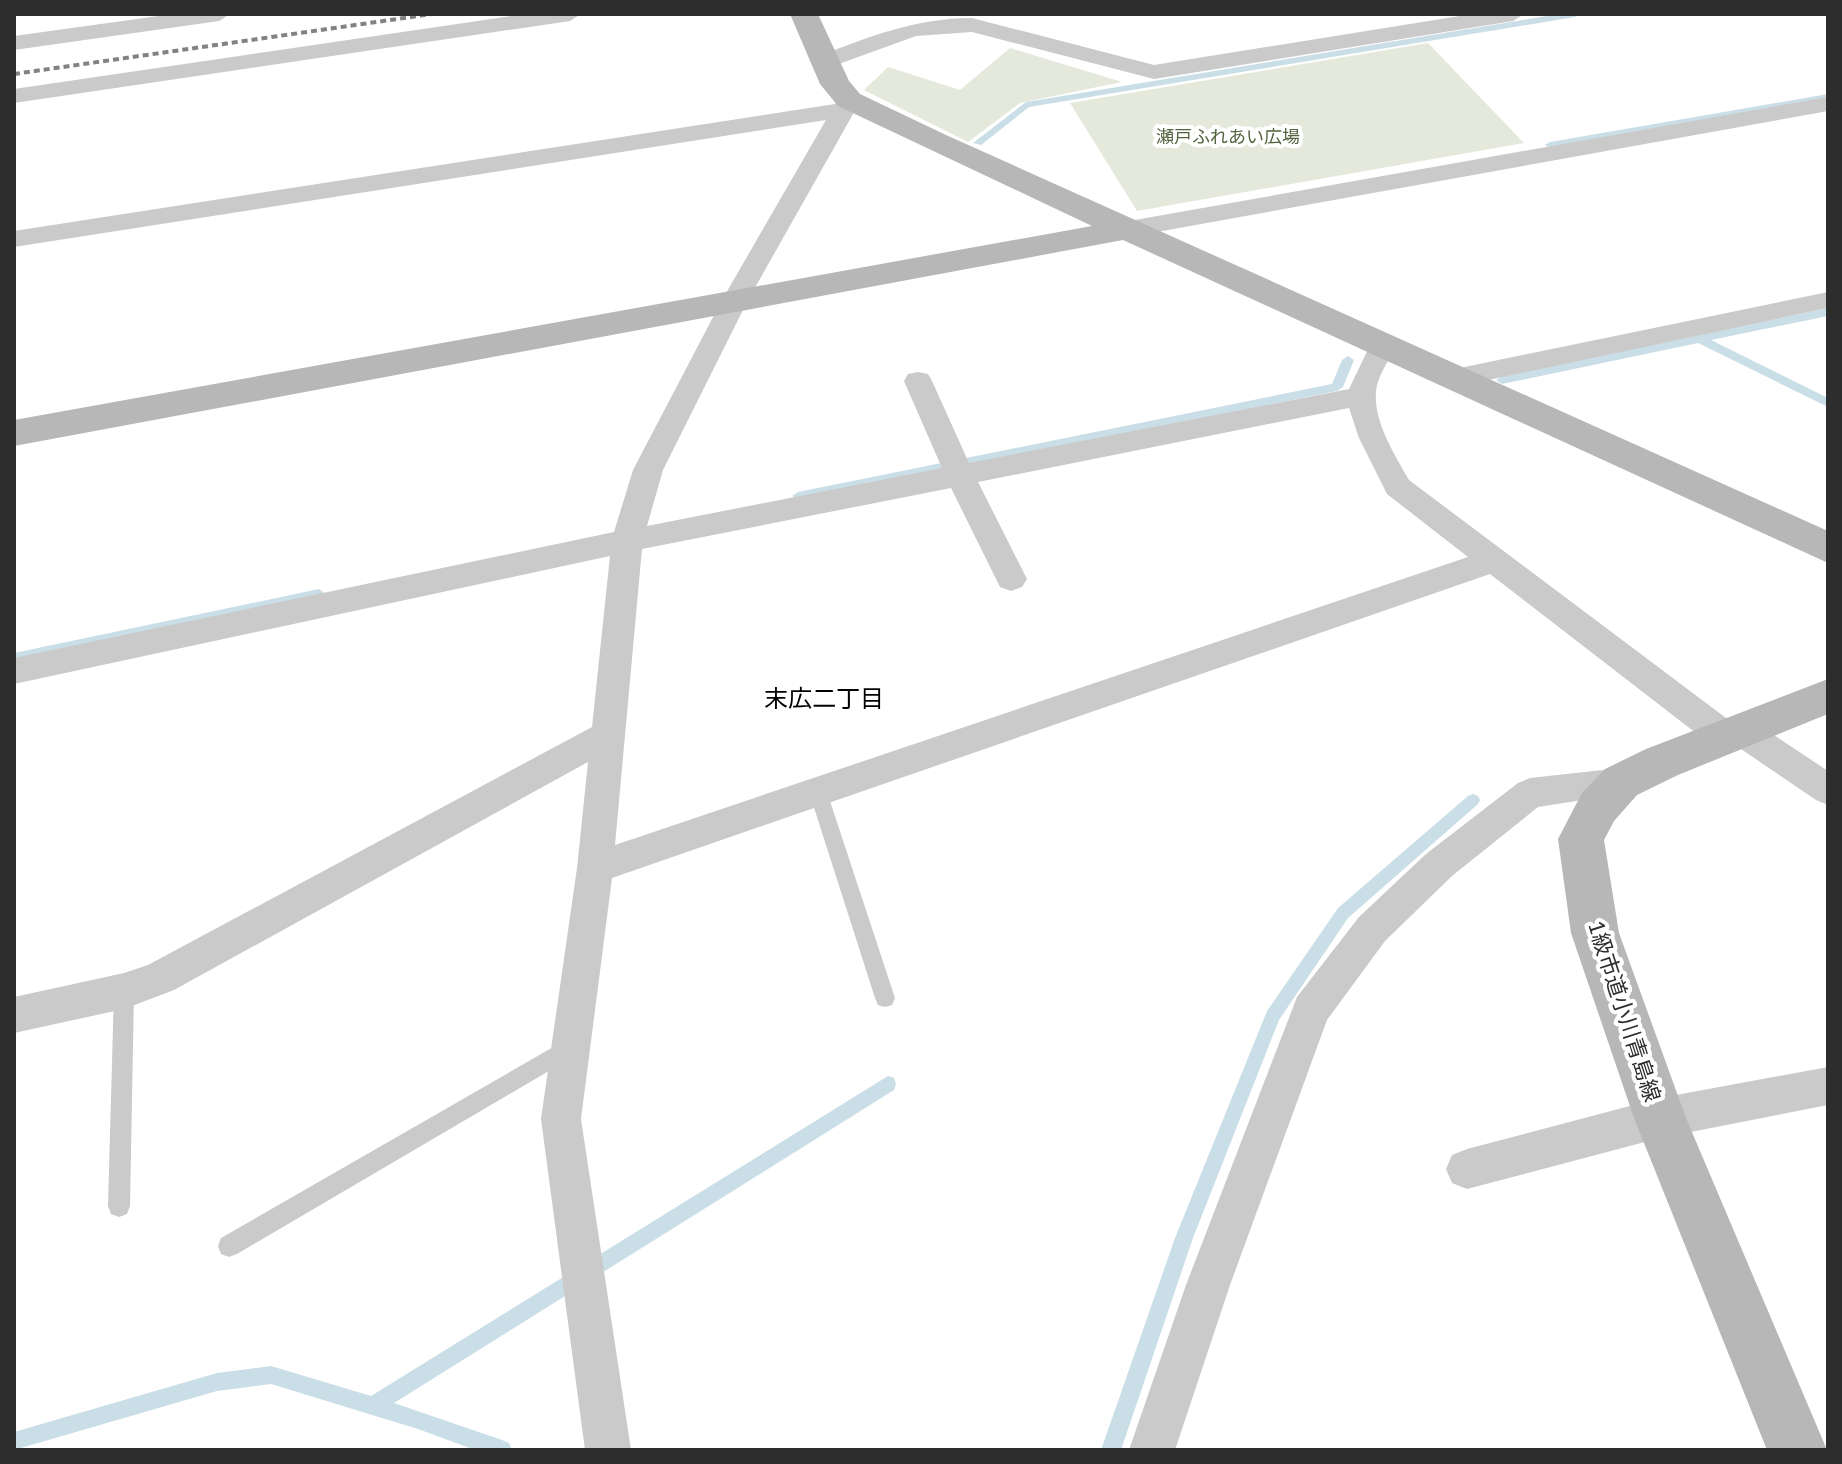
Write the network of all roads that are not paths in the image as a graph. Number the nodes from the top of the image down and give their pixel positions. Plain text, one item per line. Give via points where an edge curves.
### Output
1 (219, 14) edge
2 (570, 14) edge
3 (804, 14) edge
4 (1513, 14) edge
5 (14, 43) edge
6 (825, 62) junction
7 (14, 96) edge
8 (1828, 104) edge
9 (846, 105) junction
10 (1129, 229) junction
11 (14, 239) edge
12 (735, 300) junction
13 (1828, 300) edge
14 (1383, 345) junction
15 (1455, 378) junction
16 (918, 381) dead end
17 (1363, 396) junction
18 (14, 433) edge
19 (956, 467) junction
20 (631, 526) junction
21 (1828, 548) edge
22 (1492, 561) junction
23 (1011, 579) dead end
24 (14, 671) edge
25 (1828, 696) edge
26 (609, 734) junction
27 (1733, 734) junction
28 (1621, 782) junction
29 (1828, 790) edge
30 (818, 792) junction
31 (595, 868) junction
32 (124, 991) junction
33 (885, 998) dead end
34 (14, 1015) edge
35 (570, 1048) junction
36 (1828, 1086) edge
37 (1660, 1118) junction
38 (1467, 1169) dead end
39 (119, 1206) dead end
40 (229, 1246) dead end
41 (608, 1450) edge
42 (1152, 1450) edge
43 (1797, 1450) edge

1 - 5 street
2 - 7 street
3 - 6 street
4 - 6 street via 1154,72 972,25 944,24 918,27
6 - 9 street
8 - 10 street
9 - 10 street
9 - 11 street
9 - 12 street
10 - 12 street
10 - 14 street
12 - 18 street
12 - 20 street via 648,470
13 - 15 street
14 - 15 street
14 - 17 street
15 - 21 street
16 - 19 street
17 - 19 street
17 - 22 street via 1371,434 1398,487
19 - 20 street
19 - 23 street
20 - 24 street
20 - 26 street
22 - 27 street
22 - 30 street
25 - 27 street, 1級市道小川青島線
26 - 31 street
26 - 32 street via 160,978
27 - 28 street, 1級市道小川青島線
27 - 29 street
28 - 37 street, 1級市道小川青島線 via 1598,807 1581,839 1595,933
28 - 42 street via 1530,793 1439,865 1372,929 1311,1010
30 - 31 street
30 - 33 lane
31 - 35 street
32 - 34 street
32 - 39 lane
35 - 40 lane
35 - 41 street via 561,1119
36 - 37 street
37 - 38 street
37 - 43 street, 1級市道小川青島線

